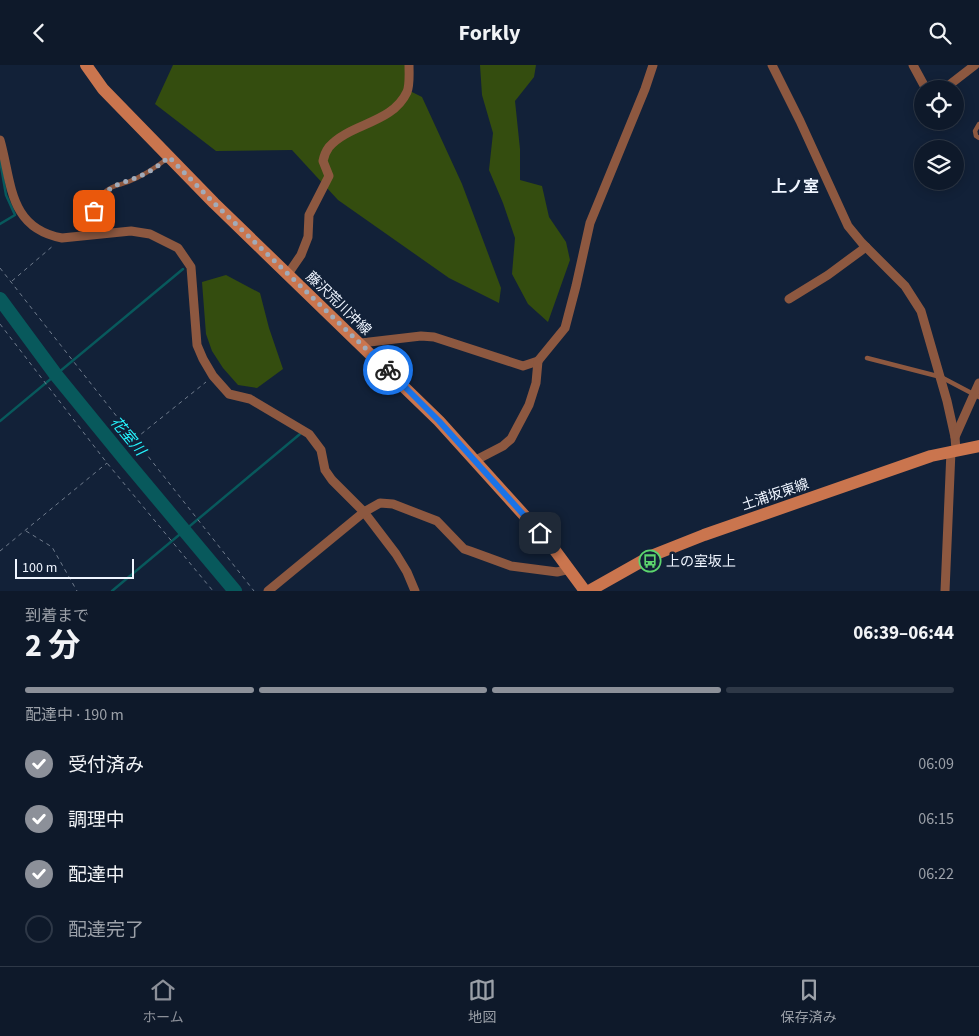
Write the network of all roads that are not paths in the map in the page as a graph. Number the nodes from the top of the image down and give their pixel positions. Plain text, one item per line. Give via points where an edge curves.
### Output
1 (86, 65) edge
2 (409, 65) edge
3 (653, 65) edge
4 (772, 65) edge
5 (913, 65) edge
6 (975, 65) edge
7 (921, 80) edge
8 (956, 80) edge
9 (979, 125) edge
10 (979, 138) edge
11 (0, 140) edge
12 (169, 157) junction
13 (83, 237) junction
14 (866, 247) junction
15 (288, 274) junction
16 (789, 299) dead end
17 (361, 343) junction
18 (867, 358) dead end
19 (538, 361) junction
20 (941, 377) junction
21 (979, 383) edge
22 (977, 396) edge
23 (955, 437) junction
24 (979, 446) edge
25 (953, 450) junction
26 (476, 460) junction
27 (364, 512) junction
28 (570, 569) junction
29 (268, 591) edge
30 (415, 591) edge
31 (585, 591) edge
32 (589, 591) edge
33 (945, 591) edge

1 - 12 main road, 藤沢荒川沖線 via 103,89
2 - 15 street via 408,90 401,101 378,119 341,136 328,148 322,161 329,175 310,215 308,237 301,255
3 - 19 street via 590,223 565,328
4 - 14 street via 848,225
5 - 7 street
6 - 8 street
9 - 10 lane via 975,131
11 - 13 street via 15,202 21,213 52,236
12 - 13 lane via 150,171 106,191 99,199
12 - 15 main road, 藤沢荒川沖線
13 - 27 street via 131,231 150,234 178,248 191,267 197,345 213,376 228,395 250,399 309,434 321,450 325,470 332,480
14 - 16 street
14 - 20 street via 905,286 921,311
15 - 17 main road, 藤沢荒川沖線
17 - 19 street via 434,337 523,367
17 - 26 main road, 藤沢荒川沖線
18 - 20 lane
19 - 26 street via 530,405 511,439
20 - 22 lane
20 - 23 street
21 - 22 street
22 - 23 street
23 - 25 street
24 - 25 main road, 土浦坂東線
25 - 32 main road, 土浦坂東線 via 704,535 651,556
25 - 33 street
26 - 28 main road, 藤沢荒川沖線
27 - 28 street via 373,505 393,503 437,521 464,549 511,566 556,572
27 - 29 street
27 - 30 street via 396,554
28 - 31 main road, 藤沢荒川沖線

